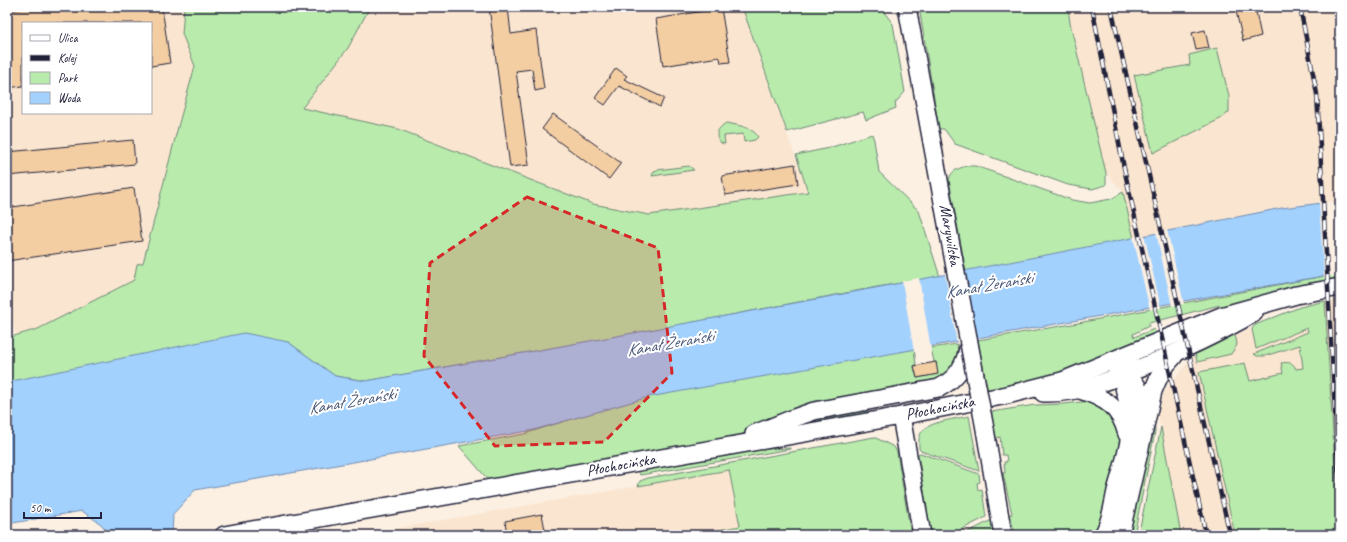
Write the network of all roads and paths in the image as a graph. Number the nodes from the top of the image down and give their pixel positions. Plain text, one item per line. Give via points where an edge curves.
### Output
1 (907, 7) edge
2 (1340, 287) edge
3 (1273, 302) junction
4 (970, 343) junction
5 (1149, 345) junction
6 (1176, 354) junction
7 (1097, 366) junction
8 (1125, 374) junction
9 (1077, 383) junction
10 (901, 416) junction
11 (1144, 427) junction
12 (1128, 439) junction
13 (726, 446) junction
14 (1003, 534) edge
15 (224, 535) edge
16 (922, 535) edge
17 (1103, 535) edge
18 (1120, 535) edge

1 - 4 main road, Marywilska
2 - 3 main road, Płochocińska via 1308,292
3 - 5 main road, Płochocińska via 1221,316
3 - 6 main road, Płochocińska
4 - 13 main road via 967,356 956,376 932,390 814,411
4 - 14 main road, Marywilska, bridge
5 - 7 main road, Płochocińska
5 - 8 main road via 1131,359
6 - 8 main road, Płochocińska
6 - 11 main road via 1159,375
7 - 8 main road
7 - 9 main road, Płochocińska
8 - 9 main road, Płochocińska
8 - 11 main road via 1136,384 1142,403
8 - 12 main road via 1124,389 1131,420
9 - 10 main road, Płochocińska via 1057,393 1019,393
9 - 12 main road via 1114,407 1123,421
10 - 13 main road, Płochocińska
10 - 16 main road
11 - 18 main road
12 - 17 main road via 1109,521
13 - 15 main road, Płochocińska

